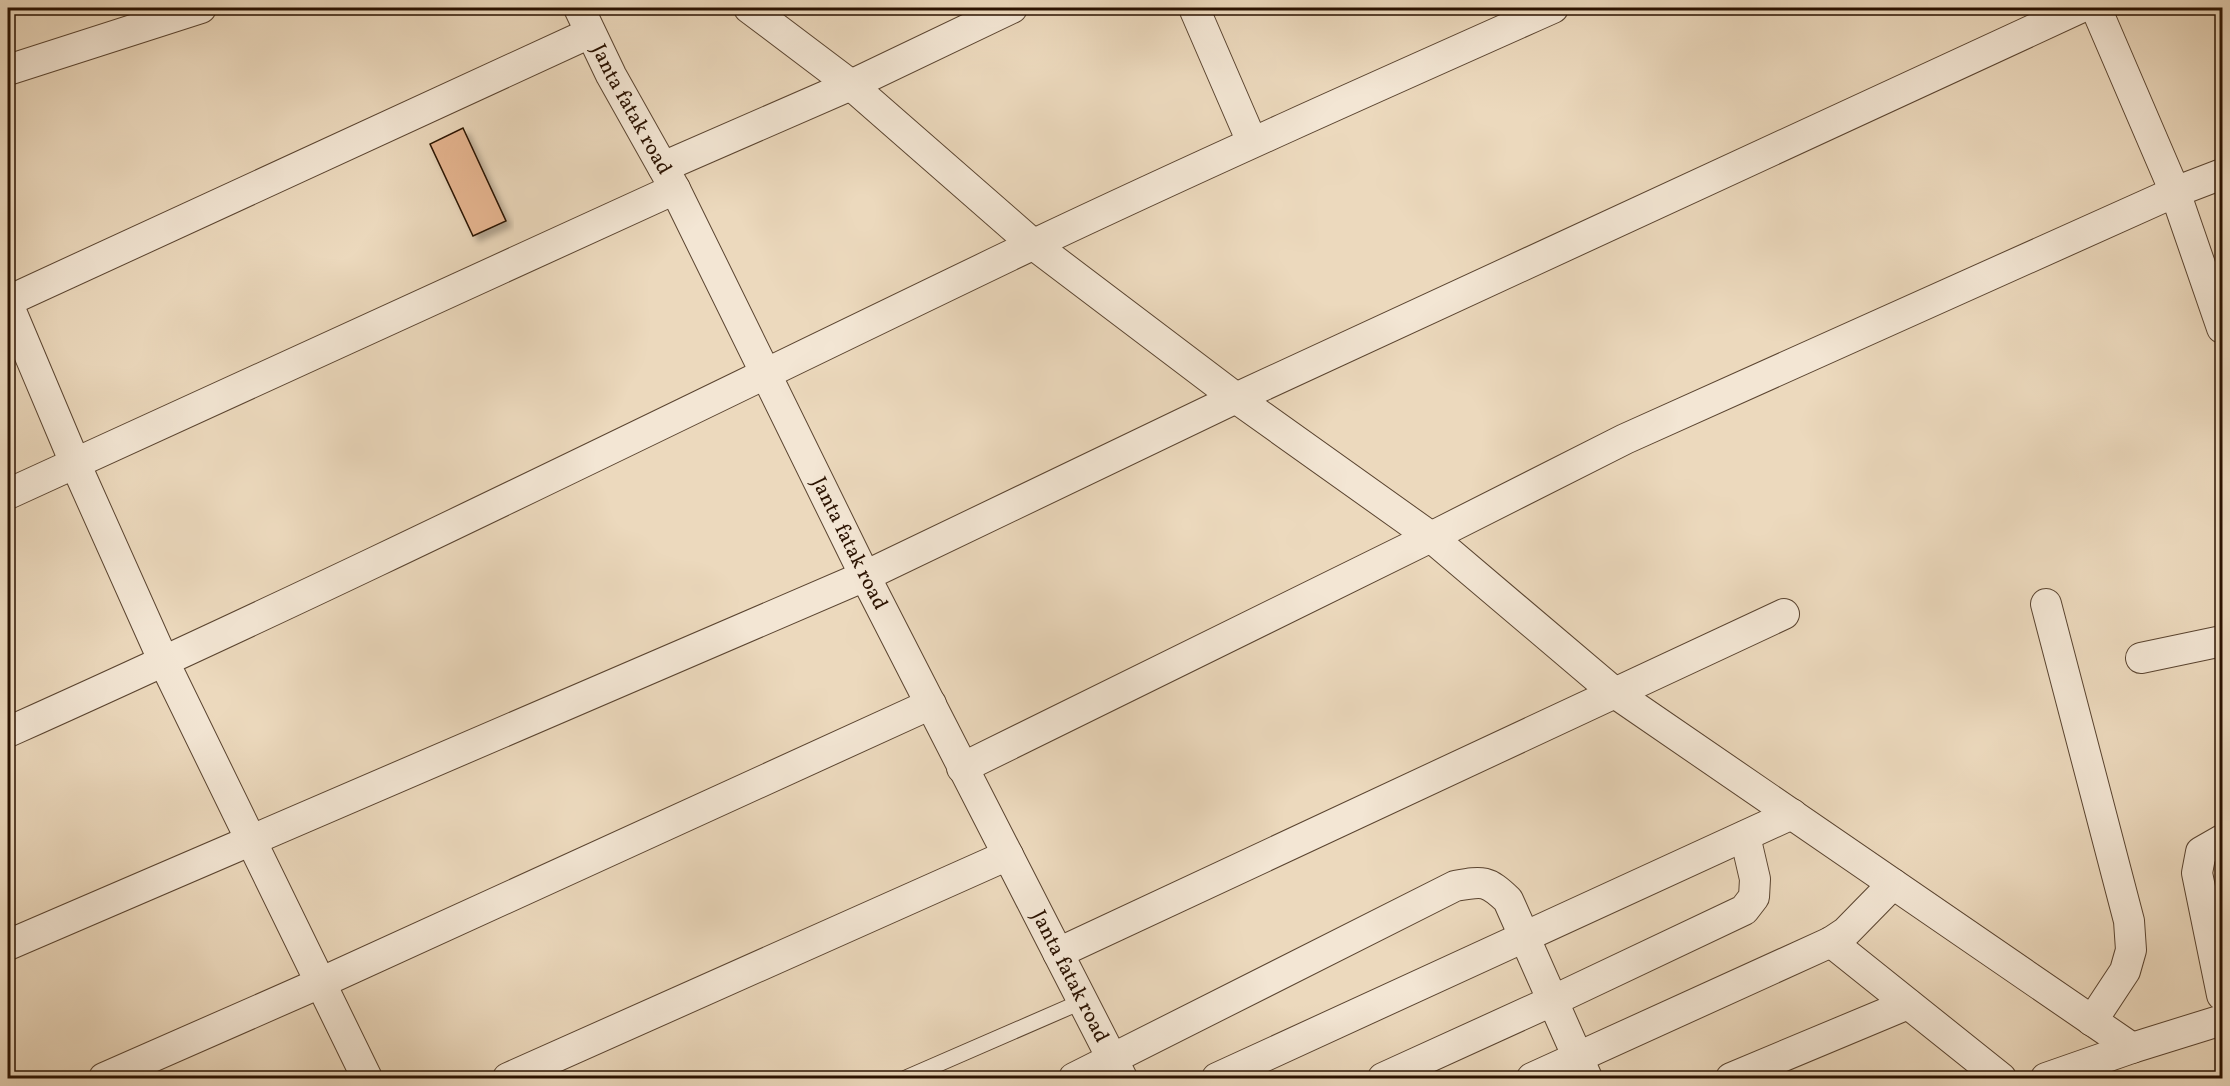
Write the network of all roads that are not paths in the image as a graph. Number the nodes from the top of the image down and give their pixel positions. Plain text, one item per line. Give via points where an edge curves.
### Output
1 (201, 8) edge
2 (749, 8) edge
3 (1012, 8) edge
4 (1194, 8) edge
5 (1553, 8) edge
6 (2080, 8) edge
7 (2096, 8) edge
8 (585, 20) edge
9 (8, 70) edge
10 (851, 86) junction
11 (1252, 142) junction
12 (2223, 174) edge
13 (669, 178) junction
14 (2175, 192) junction
15 (1034, 245) junction
16 (8, 303) edge
17 (2223, 328) edge
18 (765, 374) junction
19 (1236, 398) junction
20 (75, 463) junction
21 (8, 494) edge
22 (1431, 537) junction
23 (865, 576) junction
24 (2046, 604) dead end
25 (1784, 614) dead end
26 (2223, 641) edge
27 (2141, 658) dead end
28 (164, 662) junction
29 (1616, 693) junction
30 (931, 704) junction
31 (8, 732) edge
32 (962, 768) junction
33 (1792, 814) junction
34 (1744, 836) junction
35 (250, 840) junction
36 (2223, 840) edge
37 (1008, 855) junction
38 (1893, 884) junction
39 (1524, 938) junction
40 (1831, 942) junction
41 (8, 945) edge
42 (1058, 953) junction
43 (320, 983) junction
44 (2223, 995) edge
45 (1083, 1001) junction
46 (1552, 1001) junction
47 (1908, 1004) junction
48 (2223, 1020) edge
49 (2092, 1021) junction
50 (2132, 1048) junction
51 (1582, 1068) edge
52 (1117, 1069) edge
53 (104, 1078) edge
54 (366, 1078) edge
55 (508, 1078) edge
56 (906, 1078) edge
57 (1074, 1078) edge
58 (1217, 1078) edge
59 (1383, 1078) edge
60 (1532, 1078) edge
61 (1731, 1078) edge
62 (2001, 1078) edge
63 (2046, 1078) edge

1 - 9 street
2 - 10 street
3 - 10 street
4 - 11 street
5 - 11 street
6 - 19 street
7 - 14 street
8 - 13 street, Janta fatak road
8 - 16 street
10 - 13 street
10 - 15 street
11 - 15 street
12 - 14 street
13 - 18 street, Janta fatak road
13 - 20 street
14 - 17 street
14 - 22 street via 1625,439
15 - 18 street
15 - 19 street
16 - 20 street
18 - 23 street, Janta fatak road
18 - 28 street
19 - 22 street
19 - 23 street
20 - 21 street
20 - 28 street
22 - 29 street
22 - 32 street
23 - 30 street, Janta fatak road
23 - 35 street
24 - 49 street via 2129,921 2131,950 2126,971
25 - 29 street
26 - 27 street
28 - 31 street
28 - 35 street
29 - 33 street
29 - 42 street
30 - 32 street, Janta fatak road
30 - 43 street
32 - 37 street, Janta fatak road
33 - 34 street
33 - 38 street
34 - 39 street
34 - 46 street via 1755,879 1754,897 1744,910
35 - 41 street
35 - 43 street
36 - 44 street via 2201,852 2197,873
37 - 42 street, Janta fatak road
37 - 55 street
38 - 40 street
38 - 49 street
39 - 46 street
39 - 52 street via 1508,900 1493,885 1476,882 1455,886
39 - 58 street
40 - 47 street
40 - 51 street
42 - 45 street, Janta fatak road
43 - 53 street
43 - 54 street
45 - 52 street, Janta fatak road
45 - 56 lane
46 - 51 street
46 - 59 street
47 - 61 street
47 - 62 street
48 - 50 street
49 - 50 street
50 - 63 street
51 - 60 street
52 - 57 street

